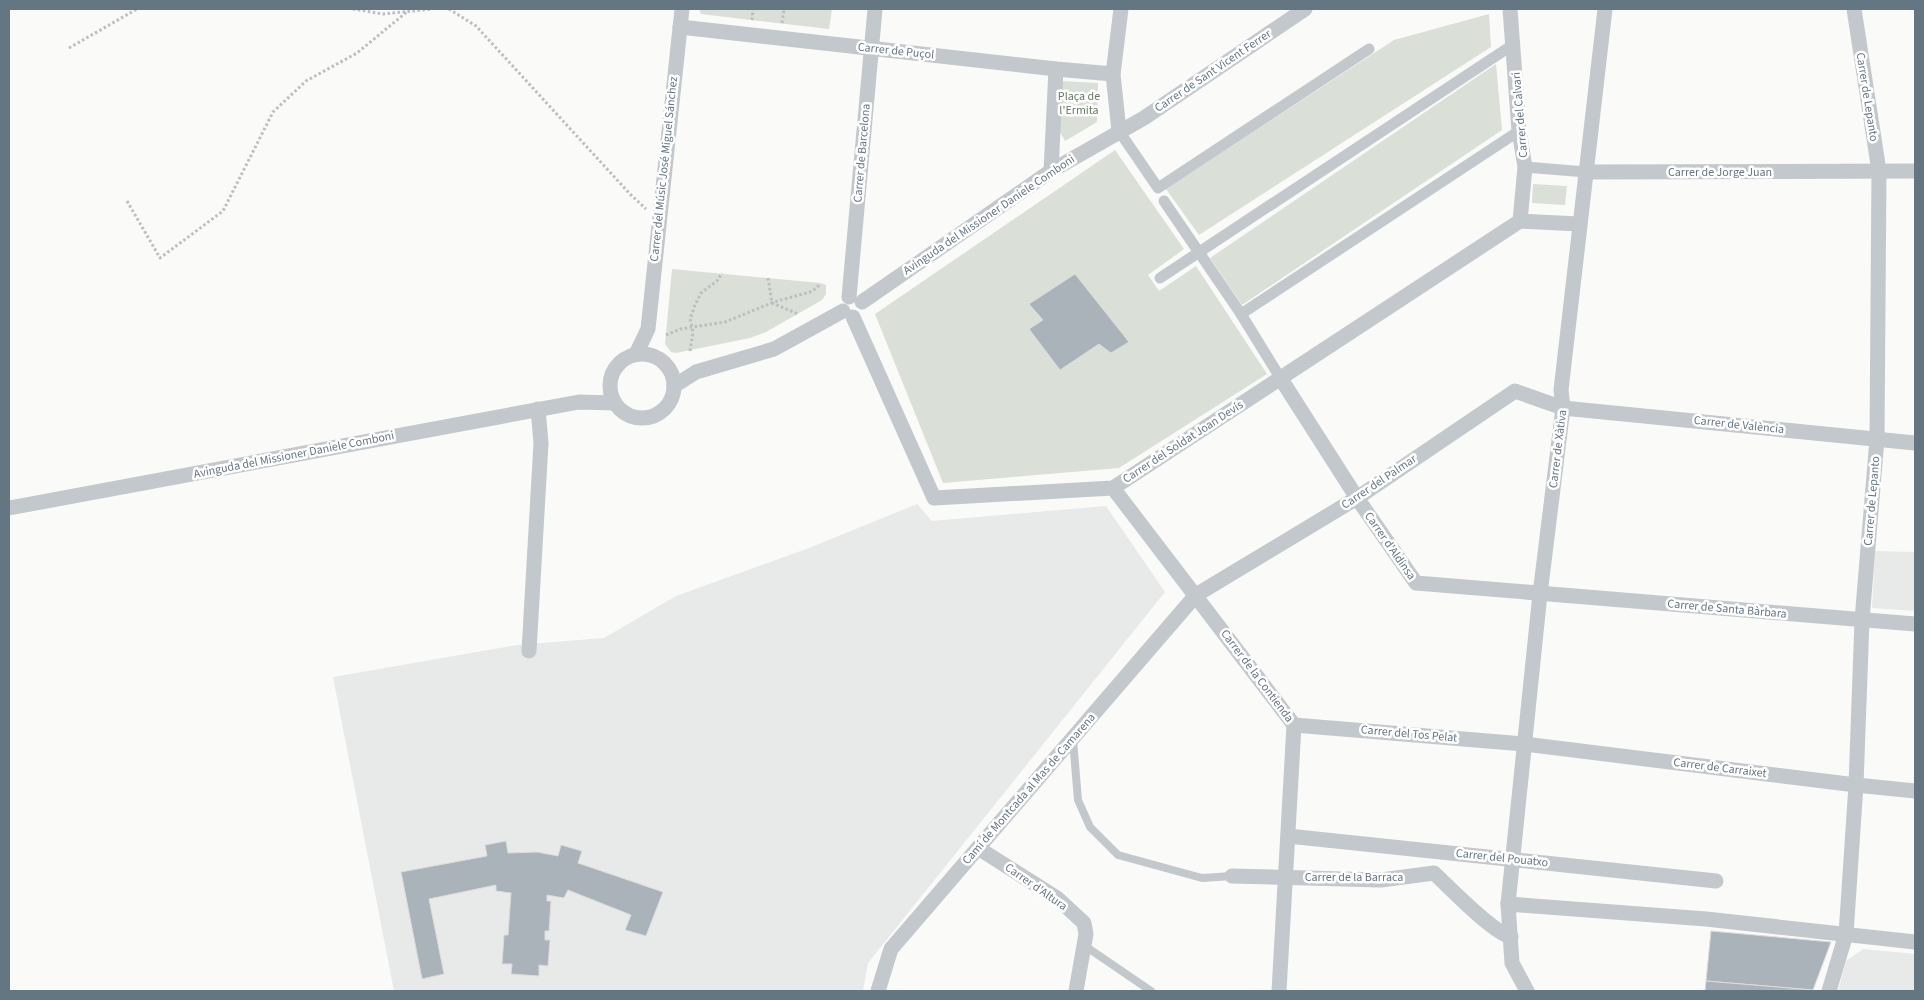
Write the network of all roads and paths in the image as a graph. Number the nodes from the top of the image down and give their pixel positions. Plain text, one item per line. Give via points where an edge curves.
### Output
1 (138, 9) edge
2 (353, 9) edge
3 (432, 9) edge
4 (450, 9) edge
5 (682, 9) edge
6 (753, 9) edge
7 (784, 9) edge
8 (875, 9) edge
9 (1121, 9) edge
10 (1305, 9) edge
11 (1510, 9) edge
12 (1605, 9) edge
13 (1854, 9) edge
14 (408, 11) junction
15 (752, 20) dead end
16 (782, 23) dead end
17 (680, 27) junction
18 (1514, 44) junction
19 (69, 48) dead end
20 (871, 48) junction
21 (1369, 49) dead end
22 (1056, 69) junction
23 (1113, 74) junction
24 (1119, 131) junction
25 (1519, 131) junction
26 (1524, 168) junction
27 (1051, 170) junction
28 (1879, 171) junction
29 (1586, 172) junction
30 (1915, 172) edge
31 (127, 201) dead end
32 (1164, 201) dead end
33 (1520, 221) junction
34 (1579, 224) junction
35 (658, 229) junction
36 (1198, 252) junction
37 (722, 273) dead end
38 (768, 278) dead end
39 (1160, 278) dead end
40 (820, 283) dead end
41 (856, 299) junction
42 (772, 303) junction
43 (798, 314) dead end
44 (848, 314) junction
45 (1241, 314) junction
46 (691, 327) junction
47 (648, 329) junction
48 (666, 335) dead end
49 (690, 351) dead end
50 (636, 354) junction
51 (655, 357) junction
52 (668, 368) junction
53 (696, 372) junction
54 (613, 374) junction
55 (1281, 379) junction
56 (674, 386) junction
57 (579, 402) junction
58 (615, 403) junction
59 (1563, 408) junction
60 (538, 409) junction
61 (1877, 438) junction
62 (1915, 443) edge
63 (1113, 488) junction
64 (1357, 498) junction
65 (9, 508) edge
66 (1540, 594) junction
67 (1196, 595) junction
68 (1862, 620) junction
69 (1915, 624) edge
70 (529, 651) dead end
71 (1294, 725) junction
72 (1073, 738) junction
73 (1524, 744) junction
74 (1856, 785) junction
75 (1915, 791) edge
76 (1288, 836) junction
77 (978, 848) junction
78 (1513, 860) junction
79 (1232, 876) joint
80 (1285, 877) junction
81 (1716, 881) dead end
82 (1508, 904) junction
83 (1846, 934) junction
84 (1510, 937) junction
85 (1915, 942) edge
86 (1084, 946) junction
87 (878, 991) edge
88 (1076, 991) edge
89 (1151, 991) edge
90 (1279, 991) edge
91 (1527, 991) edge
92 (1829, 991) edge

1 - 19 path
2 - 14 path via 383,14
3 - 14 path
4 - 35 path via 476,26 645,207
5 - 17 street, Carrer del Músic José Miguel Sánchez
6 - 15 path
7 - 16 path
8 - 20 street, Carrer de Barcelona
9 - 23 street
10 - 24 street, Carrer de Sant Vicent Ferrer via 1144,118
11 - 18 street, Carrer del Calvari
12 - 29 street, Carrer de Xàtiva
13 - 28 street, Carrer de Lepanto
14 - 31 path via 357,54 306,81 273,112 223,211 160,258
17 - 20 street, Carrer de Puçol
17 - 35 street, Carrer del Músic José Miguel Sánchez
18 - 25 street, Carrer del Calvari
18 - 36 street
20 - 22 street, Carrer de Puçol
20 - 41 street, Carrer de Barcelona
21 - 24 street via 1158,188
22 - 23 street, Carrer de Puçol
22 - 27 street
23 - 24 street
24 - 27 street, Avinguda del Missioner Daniele Comboni
25 - 26 street, Carrer del Calvari
25 - 45 street
26 - 29 street, Carrer de Jorge Juan
26 - 33 street, Carrer del Calvari
27 - 41 street, Avinguda del Missioner Daniele Comboni
28 - 29 street, Carrer de Jorge Juan
28 - 30 street, Carrer de Jorge Juan
28 - 61 street, Carrer de Lepanto
29 - 34 street, Carrer de Xàtiva
32 - 36 street
33 - 34 street
33 - 55 street, Carrer del Soldat Joan Devís
34 - 59 street, Carrer de Xàtiva via 1561,390
35 - 47 street, Carrer del Músic José Miguel Sánchez
36 - 39 street
36 - 45 street
37 - 46 path via 698,298 691,313
38 - 42 path
40 - 42 path via 810,292
41 - 44 street via 862,312
42 - 43 path
42 - 46 path via 725,322
44 - 53 street via 774,350
44 - 63 street, Carrer del Soldat Joan Devís via 934,498
45 - 55 street
46 - 48 path
46 - 49 path
47 - 50 street, Carrer del Músic José Miguel Sánchez
47 - 51 street, Carrer del Músic José Miguel Sánchez
50 - 51 street
50 - 54 street via 618,364
51 - 52 street
52 - 53 street
52 - 56 street
53 - 56 street
54 - 57 street, Avinguda del Missioner Daniele Comboni via 600,388
54 - 58 street via 610,389
55 - 63 street, Carrer del Soldat Joan Devís
55 - 64 street, Carrer d'Aldinsa
56 - 58 street via 667,405 651,417 631,416
57 - 58 street, Avinguda del Missioner Daniele Comboni
57 - 60 street, Avinguda del Missioner Daniele Comboni
59 - 61 street, Carrer de València
59 - 64 street, Carrer del Palmar via 1515,391
59 - 66 street, Carrer de Xàtiva
60 - 65 street, Avinguda del Missioner Daniele Comboni
60 - 70 street via 541,443
61 - 62 street, Carrer de València
61 - 68 street, Carrer de Lepanto
63 - 67 street, Carrer de la Contienda
64 - 66 street, Carrer d'Aldinsa via 1416,583
64 - 67 street, Carrer del Palmar
66 - 68 street, Carrer de Santa Bàrbara
66 - 73 street, Carrer de Xàtiva
67 - 71 street, Carrer de la Contienda
67 - 72 street, Camí de Montcada al Mas de Camarena
68 - 69 street, Carrer de Santa Bàrbara
68 - 74 street, Carrer de Lepanto
71 - 73 street, Carrer del Tos Pelat
71 - 76 street, Carrer de la Contienda
72 - 77 street, Camí de Montcada al Mas de Camarena
72 - 79 lane via 1078,800 1090,828 1118,854 1202,878
73 - 74 street, Carrer de Carraixet
73 - 78 street, Carrer de Xàtiva
74 - 75 street, Carrer de Carraixet
74 - 83 street, Carrer de Lepanto
76 - 78 street, Carrer del Pouatxo
76 - 80 street, Carrer de la Contienda
77 - 86 street, Carrer d'Altura via 1057,898 1084,923
77 - 87 street, Camí de Montcada al Mas de Camarena via 891,949
78 - 81 street, Carrer del Pouatxo
78 - 82 street, Carrer de Xàtiva
79 - 80 street, Carrer de la Barraca
80 - 84 street, Carrer de la Barraca via 1381,880 1434,873 1492,926
80 - 90 street, Carrer de la Contienda
82 - 83 street via 1706,919
82 - 84 street, Carrer de Xàtiva
83 - 85 street
83 - 92 street, Carrer de Lepanto
84 - 91 street, Carrer de Xàtiva via 1512,963
86 - 88 street, Carrer d'Altura
86 - 89 lane

